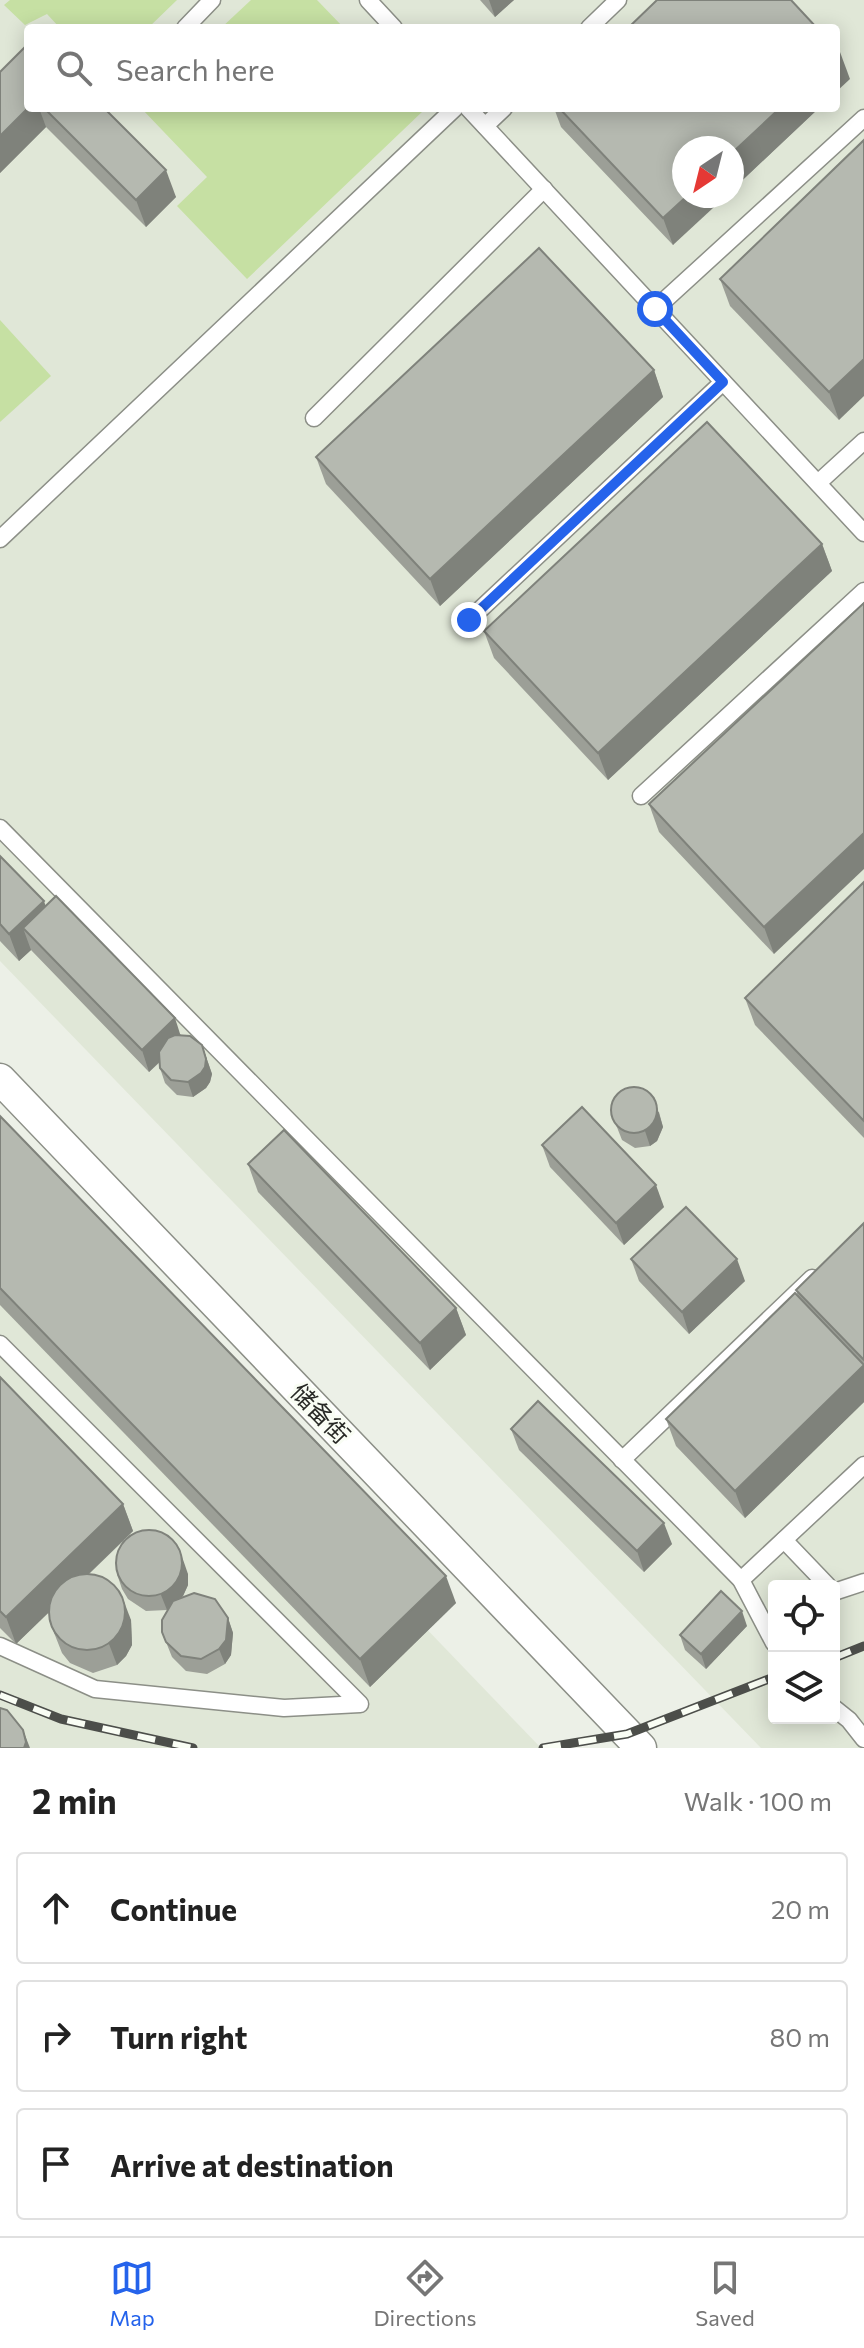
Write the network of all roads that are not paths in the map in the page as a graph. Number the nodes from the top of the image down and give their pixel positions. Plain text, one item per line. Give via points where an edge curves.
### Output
1 (212, 0) edge
2 (368, 0) edge
3 (618, 0) edge
4 (189, 24) edge
5 (390, 24) edge
6 (593, 24) edge
7 (451, 112) edge
8 (472, 112) edge
9 (500, 112) edge
10 (864, 118) edge
11 (485, 126) junction
12 (544, 189) junction
13 (655, 309) junction
14 (723, 382) junction
15 (314, 418) dead end
16 (864, 441) edge
17 (818, 483) junction
18 (864, 533) edge
19 (0, 539) edge
20 (864, 591) edge
21 (469, 620) dead end
22 (641, 796) dead end
23 (0, 828) edge
24 (0, 1079) edge
25 (829, 1261) edge
26 (0, 1344) edge
27 (622, 1460) junction
28 (864, 1465) edge
29 (784, 1540) junction
30 (741, 1580) junction
31 (822, 1580) edge
32 (864, 1582) edge
33 (840, 1590) edge
34 (768, 1632) edge
35 (0, 1646) edge
36 (856, 1716) edge
37 (864, 1739) edge
38 (641, 1748) edge

1 - 4 lane
2 - 5 lane
3 - 6 lane
7 - 19 lane
8 - 11 lane
9 - 11 lane
10 - 13 lane
11 - 12 lane
12 - 13 lane
12 - 15 lane
13 - 14 lane
14 - 17 lane
14 - 21 lane
16 - 17 lane
17 - 18 lane
20 - 22 lane
23 - 27 lane
24 - 38 street, 储备街
25 - 27 lane
26 - 35 lane via 360,1704 284,1708 95,1689
27 - 30 lane
28 - 29 lane
29 - 30 lane
29 - 31 lane
30 - 34 lane
32 - 33 lane
36 - 37 lane

